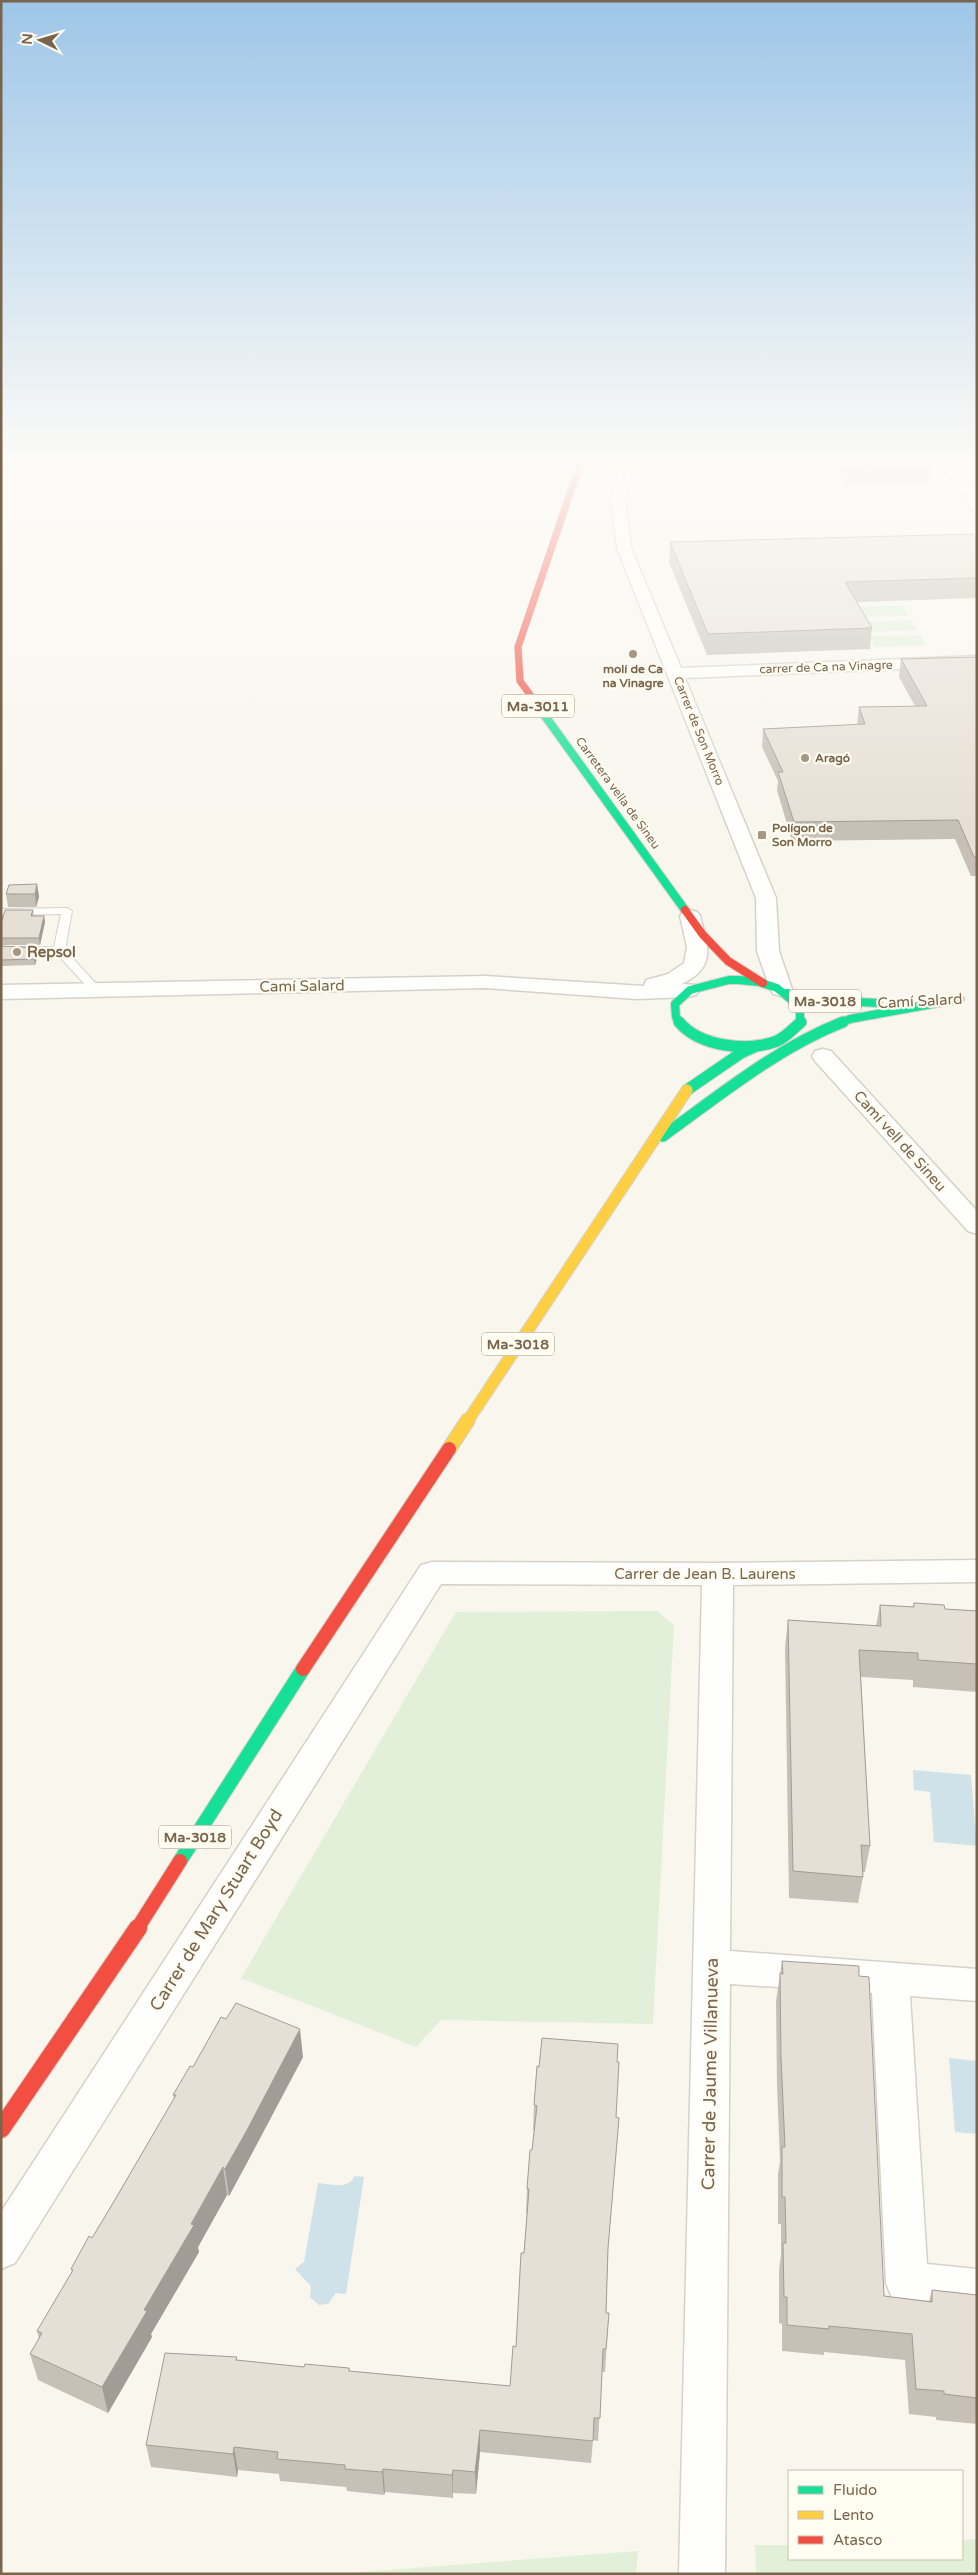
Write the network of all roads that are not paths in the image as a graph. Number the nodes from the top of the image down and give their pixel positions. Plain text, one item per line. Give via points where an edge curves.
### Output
1 (539, 584) edge
2 (639, 584) edge
3 (977, 661) edge
4 (676, 673) junction
5 (1, 912) edge
6 (690, 916) junction
7 (703, 935) junction
8 (1, 950) edge
9 (58, 950) junction
10 (711, 960) dead end
11 (708, 975) dead end
12 (693, 988) junction
13 (777, 988) junction
14 (571, 989) junction
15 (96, 990) junction
16 (1, 992) edge
17 (601, 992) junction
18 (864, 1003) junction
19 (827, 1013) dead end
20 (814, 1017) dead end
21 (801, 1022) junction
22 (682, 1026) junction
23 (756, 1046) junction
24 (695, 1049) dead end
25 (823, 1056) dead end
26 (693, 1072) dead end
27 (689, 1087) junction
28 (649, 1146) junction
29 (977, 1226) edge
30 (977, 1571) edge
31 (432, 1573) joint
32 (718, 1574) junction
33 (711, 1967) junction
34 (890, 1978) junction
35 (977, 1985) edge
36 (1, 2129) edge
37 (1, 2249) edge
38 (977, 2290) edge
39 (702, 2574) edge

1 - 6 main road, Carretera vella de Sineu / Ma-3011 via 518,647 520,681
2 - 4 street, Carrer de Son Morro
3 - 4 street, carrer de Ca na Vinagre
4 - 13 street, Carrer de Son Morro via 766,898 768,942
5 - 9 lane via 67,911
6 - 7 main road, Carretera vella de Sineu / Ma-3011
6 - 14 street via 698,950 693,967 682,976 661,984
7 - 10 main road, Carretera vella de Sineu / Ma-3011
7 - 13 main road, Carretera vella de Sineu / Ma-3011 via 728,961
8 - 9 lane
9 - 15 lane
11 - 12 main road
12 - 13 main road, Ma-3018 via 729,980
12 - 17 street, Camí Salard via 655,993
12 - 22 main road via 674,1006
13 - 18 main road, Camí Salard / Ma-3018 via 818,1000
13 - 21 main road, Ma-3018 via 800,1007
14 - 15 street, Camí Salard via 487,982
14 - 17 street, Camí Salard
15 - 16 street, Camí Salard
17 - 22 street, Camí Salard via 644,1003
18 - 19 main road, Camí Salard / Ma-3018
18 - 28 main road, Camí Salard / Ma-3018 via 964,999 850,1019 825,1029 767,1062
20 - 21 main road, Ma-3018
21 - 23 main road, Ma-3018 via 788,1036
22 - 23 main road, Ma-3018 via 711,1042 726,1046
22 - 24 main road
23 - 27 main road, Ma-3018 via 741,1052
25 - 29 street, Camí vell de Sineu
26 - 27 main road, Ma-3018
27 - 28 main road, Ma-3018
28 - 36 main road, Ma-3018 via 279,1704 113,1967
30 - 32 street, Carrer de Jean B. Laurens
31 - 32 street, Carrer de Jean B. Laurens
31 - 37 street, Carrer de Mary Stuart Boyd
32 - 33 street, Carrer de Jaume Villanueva
33 - 34 street
33 - 39 street, Carrer de Jaume Villanueva
34 - 35 street
34 - 38 street via 907,2283

